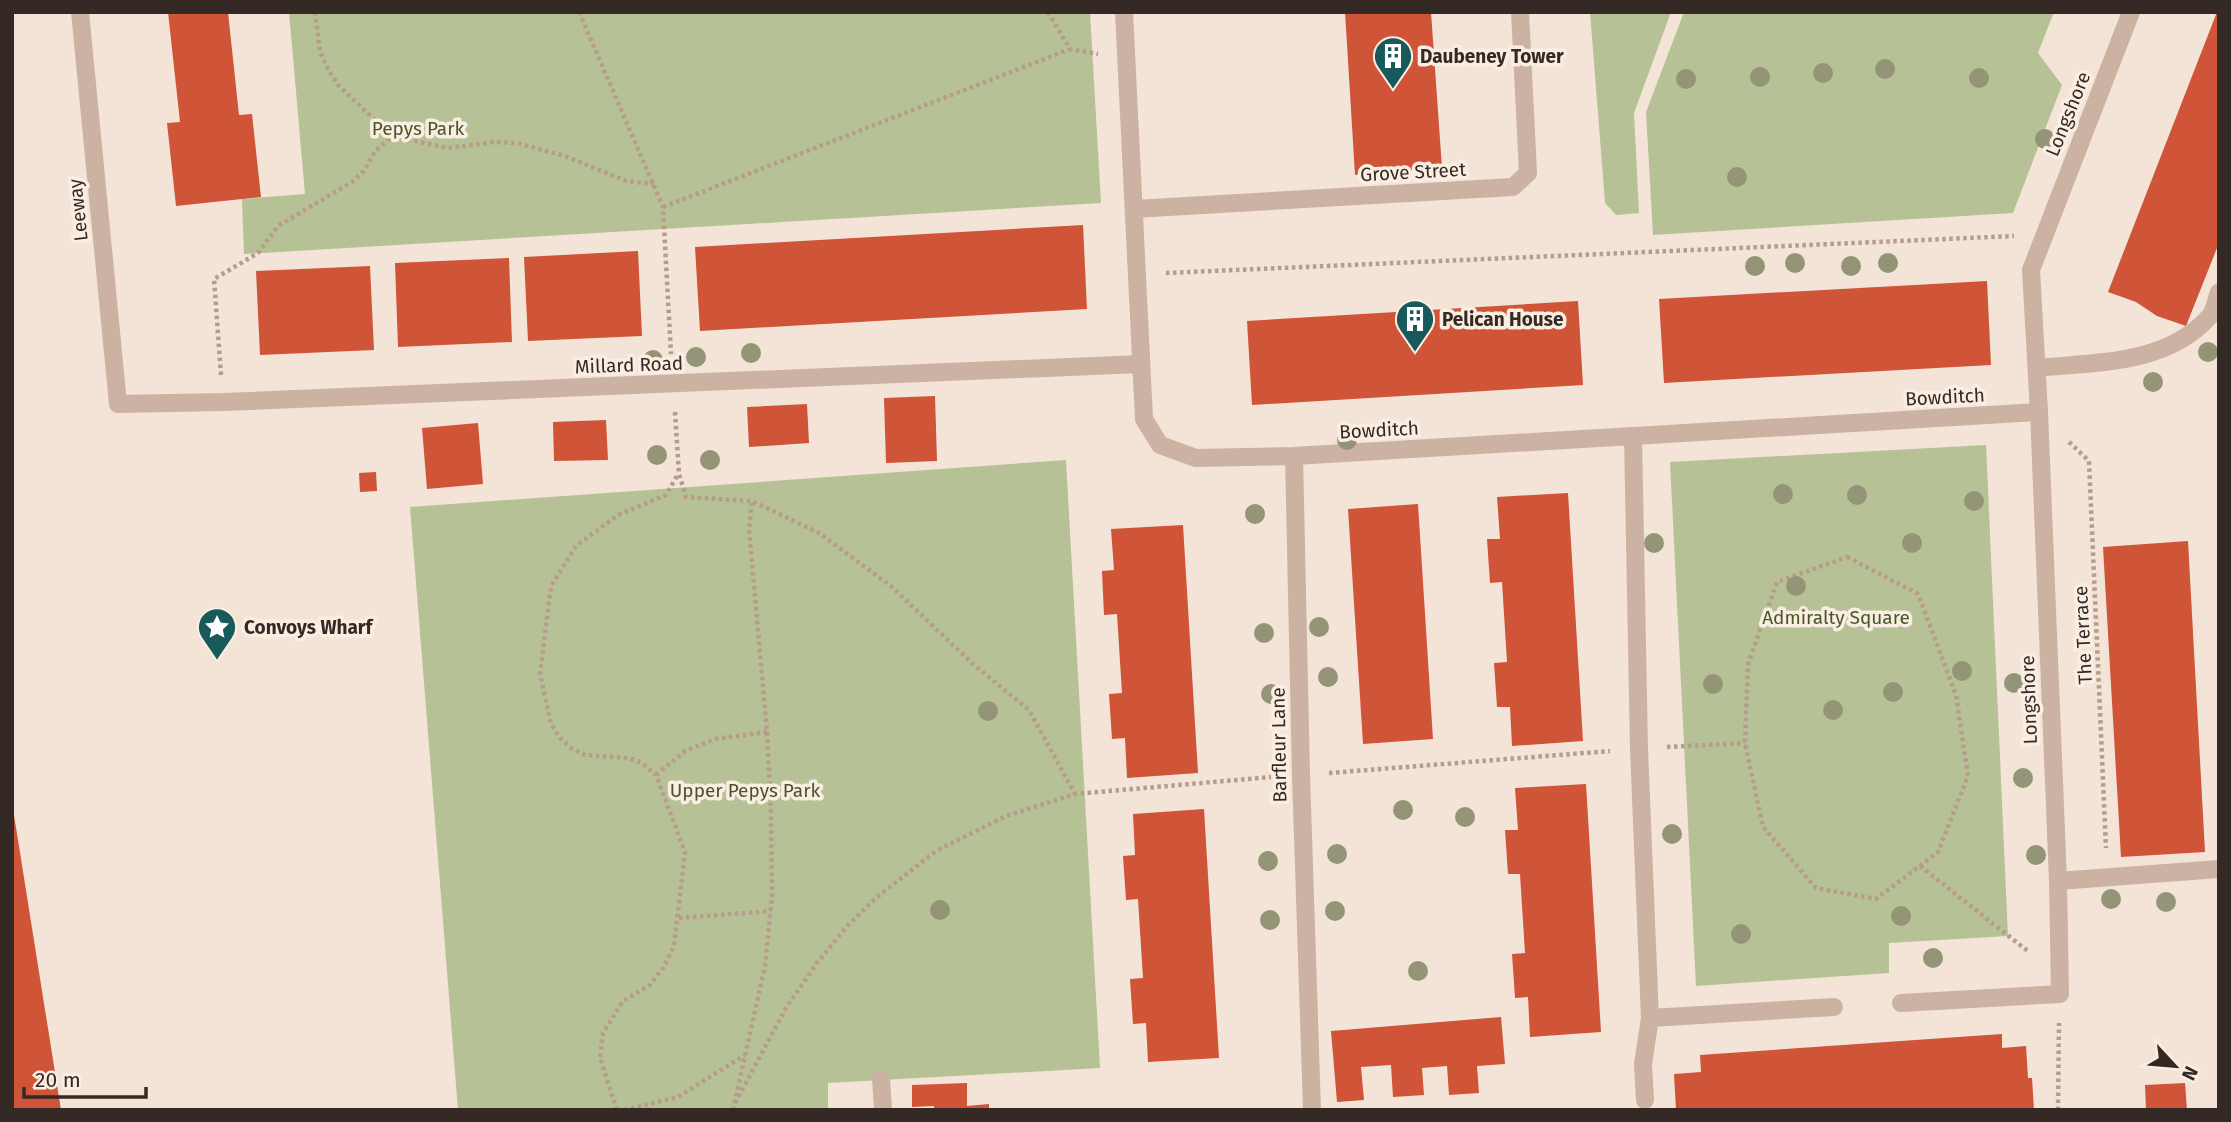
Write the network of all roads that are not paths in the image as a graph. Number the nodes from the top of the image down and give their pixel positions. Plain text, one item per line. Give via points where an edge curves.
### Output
1 (80, 12) edge
2 (1124, 12) edge
3 (1520, 12) edge
4 (2130, 12) edge
5 (1134, 209) junction
6 (2219, 292) edge
7 (1141, 364) junction
8 (2037, 368) junction
9 (118, 404) joint
10 (2039, 412) junction
11 (1633, 436) junction
12 (1294, 456) junction
13 (2219, 869) edge
14 (2058, 881) junction
15 (1901, 1003) dead end
16 (1834, 1007) dead end
17 (1650, 1017) junction
18 (881, 1079) dead end
19 (1645, 1100) dead end
20 (883, 1110) edge
21 (1312, 1110) edge

1 - 9 street, Leeway
2 - 5 street, Bowditch
3 - 5 street, Grove Street via 1528,173 1513,187
4 - 8 street, Longshore via 2031,270
5 - 7 street, Bowditch
6 - 8 street via 2211,315 2193,331 2141,357
7 - 9 street, Millard Road
7 - 12 street, Bowditch via 1144,419 1160,445 1196,458
8 - 10 street, Longshore
10 - 11 street, Bowditch
10 - 14 street, Longshore
11 - 12 street, Bowditch
11 - 17 street
12 - 21 street, Barfleur Lane
13 - 14 street
14 - 15 street, Longshore via 2060,985
16 - 17 street
17 - 19 street via 1643,1064
18 - 20 street

